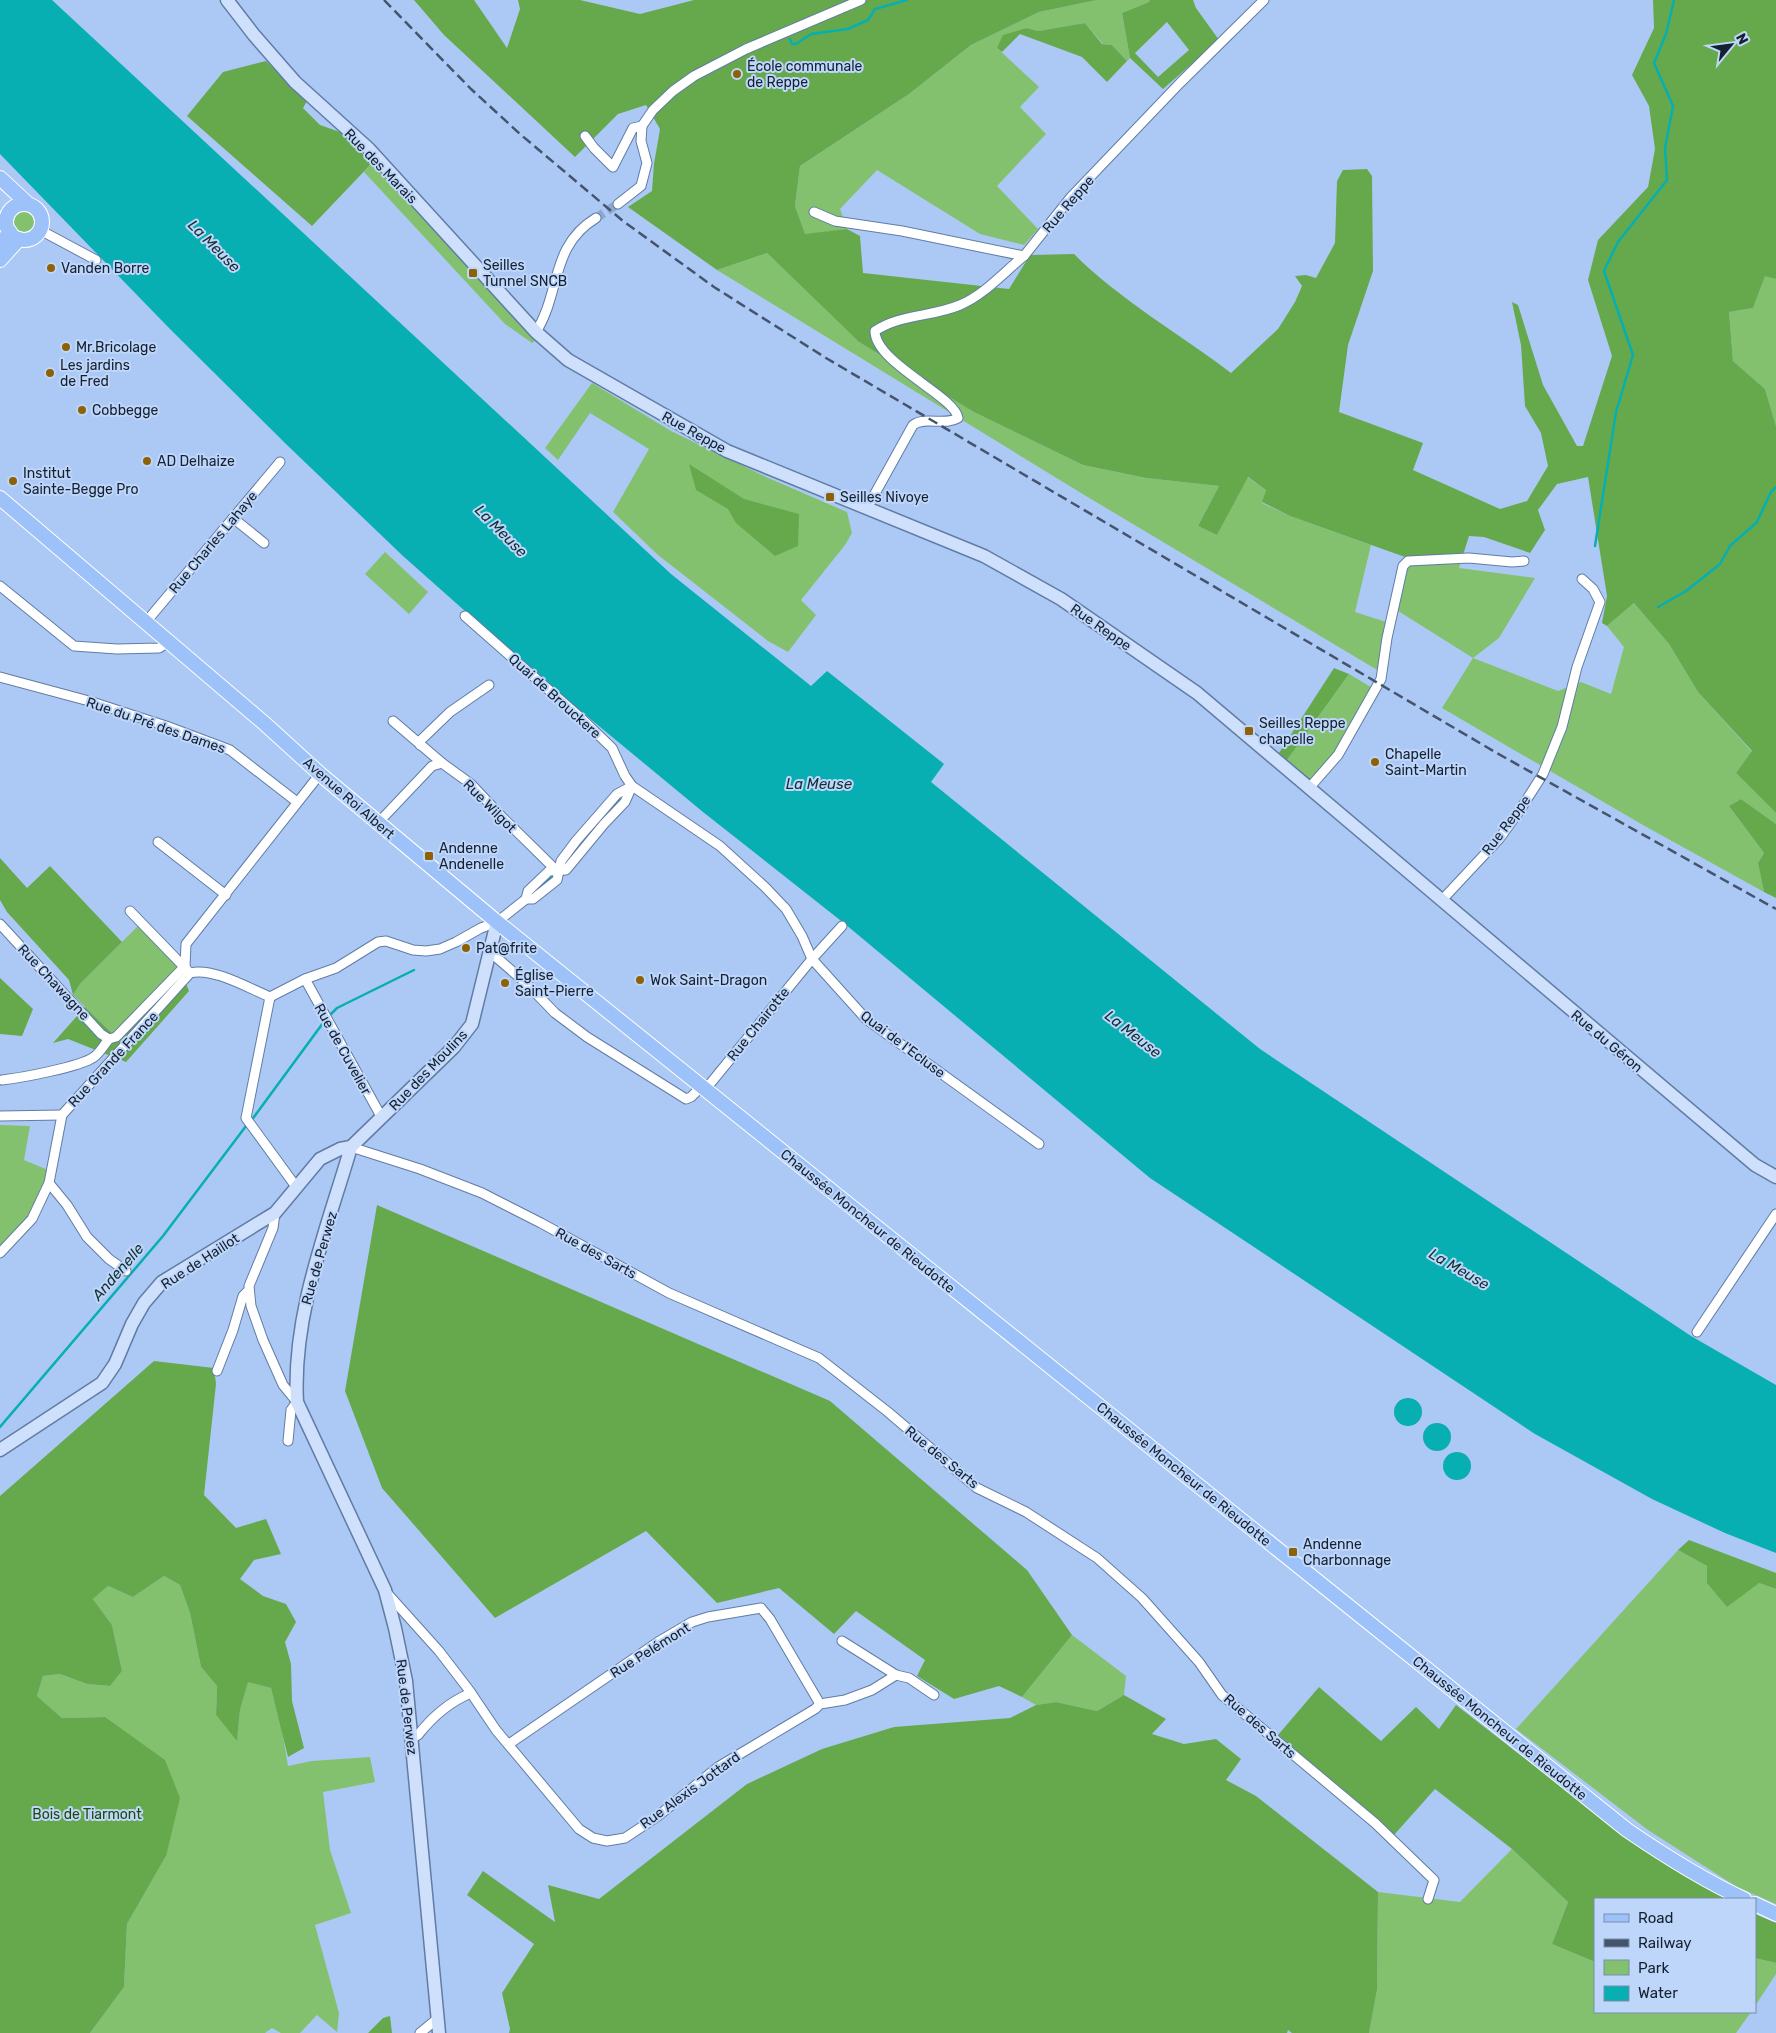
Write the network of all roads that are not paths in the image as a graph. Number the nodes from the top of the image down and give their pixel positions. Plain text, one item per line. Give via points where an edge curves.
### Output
1 (227, 0) edge
2 (861, 0) edge
3 (1264, 0) edge
4 (642, 126) junction
5 (586, 136) dead end
6 (2, 180) edge
7 (28, 204) junction
8 (618, 204) tunnel mouth
9 (12, 210) junction
10 (814, 212) dead end
11 (596, 218) tunnel mouth
12 (40, 230) junction
13 (14, 235) junction
14 (0, 244) edge
15 (1024, 256) junction
16 (0, 260) edge
17 (96, 260) dead end
18 (536, 332) junction
19 (280, 462) dead end
20 (0, 498) edge
21 (867, 508) junction
22 (233, 518) junction
23 (264, 543) dead end
24 (1524, 561) dead end
25 (1582, 579) dead end
26 (0, 586) edge
27 (465, 616) dead end
28 (146, 622) junction
29 (169, 642) junction
30 (0, 677) edge
31 (489, 685) dead end
32 (393, 721) dead end
33 (420, 744) junction
34 (442, 763) junction
35 (320, 774) junction
36 (632, 786) junction
37 (1310, 787) junction
38 (297, 802) junction
39 (378, 823) junction
40 (158, 842) dead end
41 (557, 871) junction
42 (226, 894) junction
43 (1441, 901) junction
44 (130, 911) dead end
45 (496, 922) junction
46 (0, 924) edge
47 (842, 926) dead end
48 (489, 951) junction
49 (812, 959) junction
50 (187, 970) junction
51 (305, 979) junction
52 (270, 997) junction
53 (109, 1039) junction
54 (2, 1080) dead end
55 (703, 1089) junction
56 (62, 1115) junction
57 (0, 1116) edge
58 (382, 1118) junction
59 (1039, 1144) dead end
60 (351, 1147) junction
61 (1776, 1177) edge
62 (49, 1183) junction
63 (297, 1188) junction
64 (276, 1213) junction
65 (1776, 1214) edge
66 (0, 1253) edge
67 (126, 1271) dead end
68 (249, 1290) junction
69 (1697, 1332) dead end
70 (217, 1371) dead end
71 (298, 1402) junction
72 (288, 1441) dead end
73 (0, 1450) edge
74 (385, 1590) junction
75 (842, 1641) dead end
76 (896, 1675) junction
77 (471, 1693) junction
78 (934, 1694) dead end
79 (820, 1704) junction
80 (412, 1738) junction
81 (509, 1744) junction
82 (1742, 1898) edge
83 (1428, 1899) dead end
84 (1756, 1904) edge
85 (1776, 1914) edge
86 (437, 2018) junction
87 (420, 2033) edge
88 (439, 2033) edge

1 - 18 main road, Rue des Marais via 295,82 369,150
2 - 4 street via 746,49 694,76 653,110
3 - 15 street, Rue Reppe via 1071,197
4 - 5 street via 633,128 613,167
4 - 8 street via 647,163 641,186
6 - 7 main road
6 - 9 main road
7 - 9 main road
7 - 12 main road via 42,217
9 - 13 main road via 7,223
10 - 15 street via 835,221
11 - 18 street via 581,227 562,257
12 - 13 main road via 31,238
12 - 17 street
13 - 14 main road
13 - 16 main road
15 - 21 street, Rue Reppe via 959,306 901,319 875,331 875,338 887,354 946,402 958,418 953,421 921,421 913,425
18 - 21 main road, Rue Reppe via 568,360 727,451
19 - 22 street, Rue Charles Lahaye
20 - 28 main road, Avenue Roi Albert
21 - 37 main road, Rue Reppe via 984,556 1061,599 1197,693
22 - 23 street
22 - 28 street, Rue Charles Lahaye
24 - 37 street via 1469,558 1408,561 1403,566 1381,679 1338,755
25 - 43 street, Rue Reppe via 1600,602 1577,667 1554,752 1499,839
26 - 29 street via 74,646 159,648
27 - 36 street, Quai de Brouckere via 612,748
28 - 29 main road, Avenue Roi Albert
29 - 35 main road, Avenue Roi Albert
30 - 38 street, Rue du Pré des Dames via 89,701 230,750
31 - 33 street via 450,712
32 - 33 street, Rue Wilgot
33 - 34 street, Rue Wilgot
34 - 39 street via 432,766
34 - 41 street, Rue Wilgot via 471,784
35 - 38 street
35 - 39 main road, Avenue Roi Albert
36 - 41 street via 625,802 566,870
36 - 49 street, Quai de l'Ecluse via 720,846 765,887 786,909
37 - 43 main road, Rue Reppe
38 - 42 street
39 - 45 main road, Avenue Roi Albert
40 - 42 street
41 - 45 street via 549,871 528,891 526,899
42 - 50 street via 186,944
43 - 61 main road, Rue du Géron via 1755,1165
44 - 50 street
45 - 48 main road, Rue des Moulins
45 - 51 street via 440,950 413,950 386,941 378,942 336,968
45 - 55 main road, Avenue Roi Albert
46 - 53 street, Rue Chawagne
47 - 49 street, Rue Chairotte
48 - 55 street via 555,1013 587,1037 686,1098
48 - 58 main road, Rue des Moulins via 472,1024 454,1047
49 - 55 street, Rue Chairotte
49 - 59 street, Quai de l'Ecluse via 866,1019
50 - 52 street via 218,976
50 - 53 street via 116,1037
50 - 56 street, Rue Grande France
51 - 52 street
51 - 58 street, Rue de Cuvelier
52 - 63 street via 246,1118
53 - 54 street via 93,1058 24,1078
55 - 82 main road, Chaussée Moncheur de Rieudotte via 1620,1824 1661,1853
56 - 57 street
56 - 62 street, Rue Grande France
58 - 60 main road, Rue des Moulins
60 - 63 main road, Rue de Haillot via 320,1159
60 - 71 main road, Rue de Perwez via 305,1303 296,1385
60 - 83 street, Rue des Sarts via 482,1193 669,1293 819,1358 977,1488 1026,1512 1097,1558 1142,1598 1199,1662 1222,1695 1375,1823 1434,1880
62 - 66 street, Rue Grande France via 32,1219
62 - 67 street via 87,1237
63 - 64 main road, Rue de Haillot
64 - 68 street
64 - 73 main road, Rue de Haillot via 162,1282 144,1303 115,1364 102,1383
65 - 69 street
68 - 70 street via 243,1296
68 - 71 street via 263,1340 283,1386
71 - 72 street, Rue de Perwez via 292,1410
71 - 74 main road, Rue de Perwez
74 - 77 street
74 - 80 main road, Rue de Perwez via 406,1681
75 - 76 street
76 - 78 street via 909,1678
76 - 79 street, Rue Alexis Jottard via 872,1690 845,1700
77 - 80 street via 446,1706
77 - 81 street
79 - 81 street, Rue Alexis Jottard via 718,1766 658,1816 625,1838 607,1841 593,1838 580,1829
79 - 81 street, Rue Pelémont via 770,1619 761,1608 745,1610 708,1616 683,1627
80 - 86 main road, Rue de Perwez
84 - 85 main road
86 - 87 street
86 - 88 main road, Rue de Perwez

